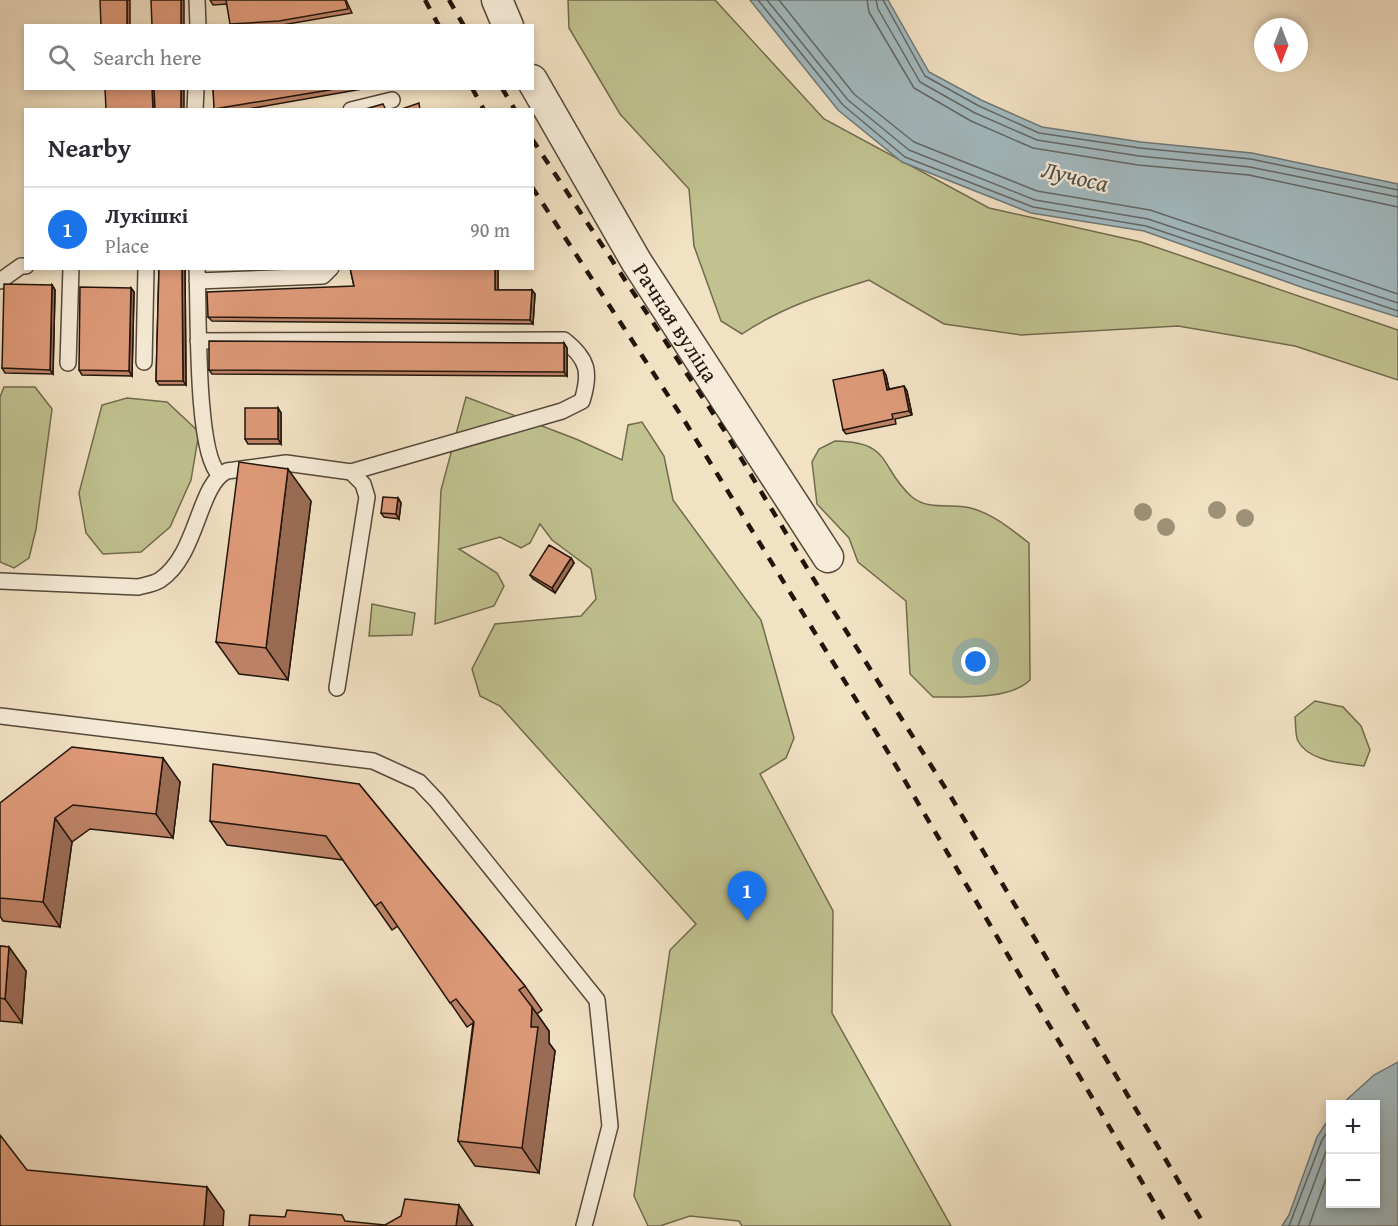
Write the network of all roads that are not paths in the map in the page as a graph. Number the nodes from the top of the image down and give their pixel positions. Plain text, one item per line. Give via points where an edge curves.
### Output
1 (197, 0) edge
2 (497, 0) edge
3 (198, 24) edge
4 (507, 24) edge
5 (534, 83) edge
6 (196, 90) edge
7 (392, 100) dead end
8 (195, 108) edge
9 (359, 108) edge
10 (24, 266) edge
11 (71, 270) edge
12 (146, 270) edge
13 (329, 270) edge
14 (197, 275) edge
15 (0, 281) edge
16 (198, 341) junction
17 (144, 362) dead end
18 (68, 363) dead end
19 (351, 472) junction
20 (219, 474) junction
21 (828, 557) dead end
22 (0, 581) edge
23 (337, 688) dead end
24 (0, 716) edge
25 (584, 1226) edge

1 - 3 lane
2 - 4 street
5 - 21 street, Рачная вуліца via 636,261
6 - 8 lane
7 - 9 lane
10 - 15 lane
11 - 18 lane
12 - 17 lane
13 - 14 lane via 323,276
14 - 16 lane
16 - 19 lane via 564,340 582,354 589,380 582,401 562,411
16 - 20 lane via 209,456
19 - 20 lane via 286,463
19 - 23 lane via 363,484 367,497
20 - 22 lane via 186,552 159,582 138,587
24 - 25 lane via 373,761 419,782 597,1000 610,1125

